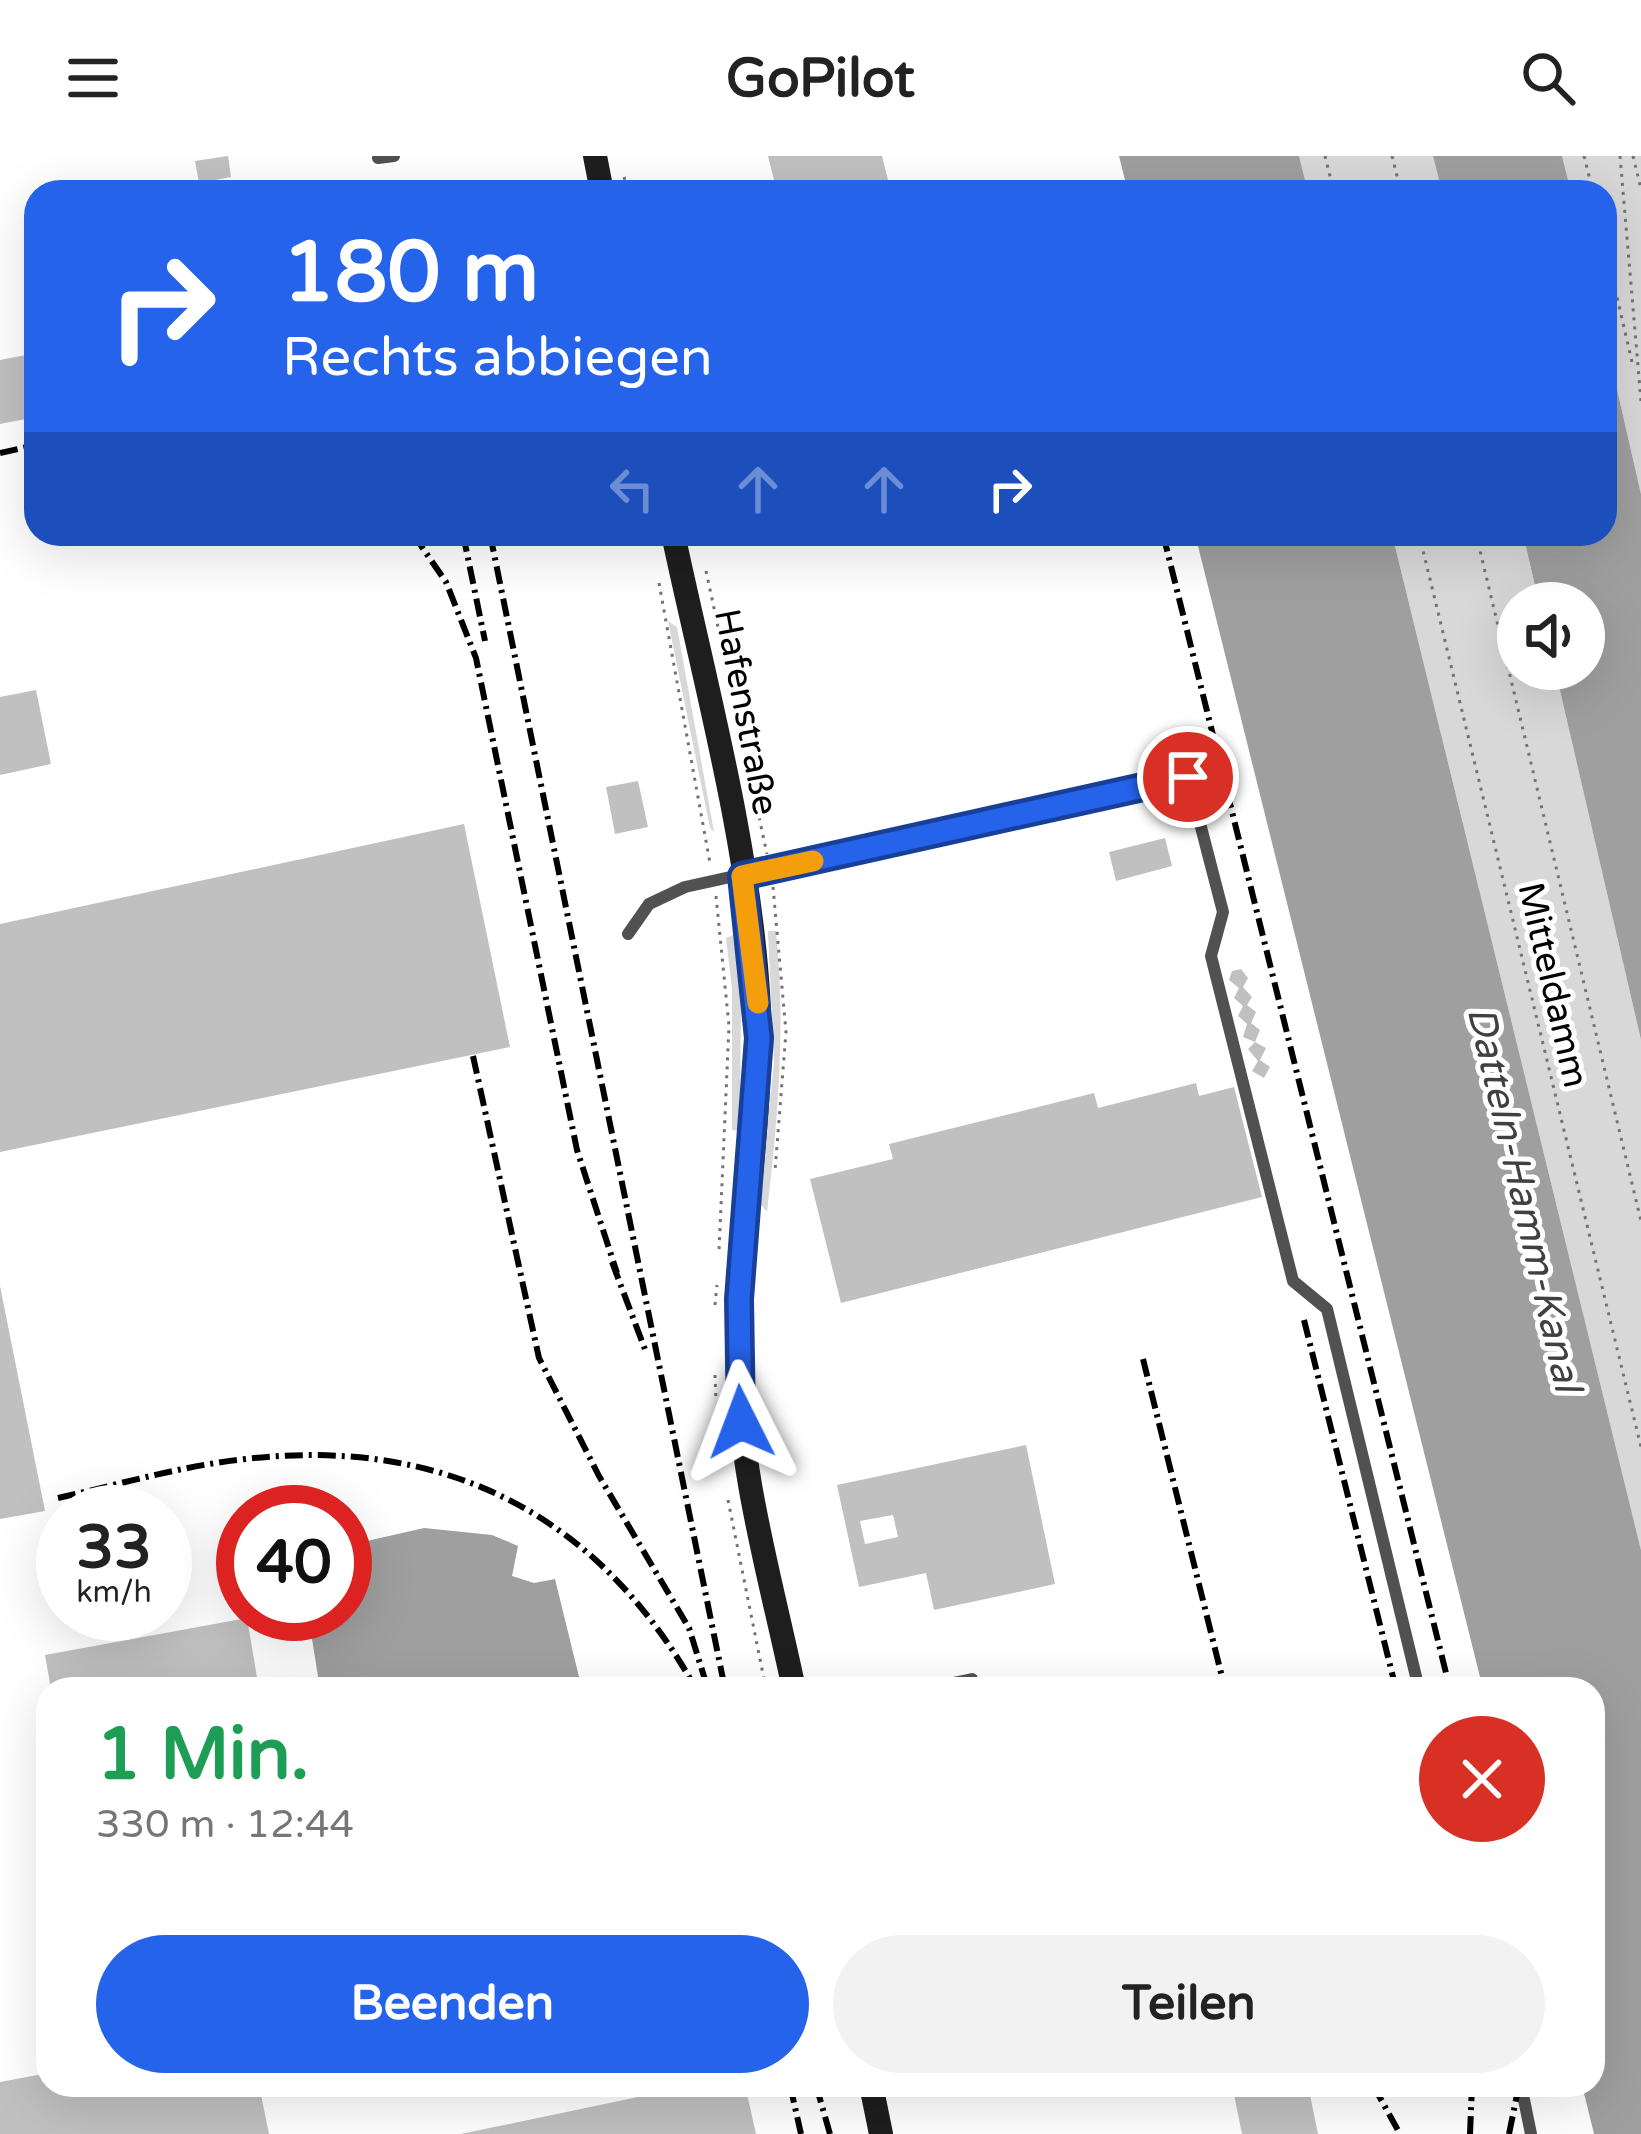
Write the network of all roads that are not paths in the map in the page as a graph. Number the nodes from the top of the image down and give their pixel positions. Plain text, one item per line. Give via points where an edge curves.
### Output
1 (394, 156) edge
2 (378, 158) edge
3 (676, 546) edge
4 (742, 876) junction
5 (628, 934) dead end
6 (791, 1677) edge
7 (1415, 1677) edge
8 (874, 2097) edge
9 (1523, 2097) edge
10 (881, 2134) edge
11 (1531, 2134) edge

1 - 2 lane
3 - 4 street, Hafenstraße
4 - 5 lane via 650,904
4 - 6 street, Hafenstraße via 759,1038 739,1299 741,1422
4 - 7 lane via 1188,777 1223,912 1210,956 1293,1280 1327,1309
8 - 10 street
9 - 11 lane

